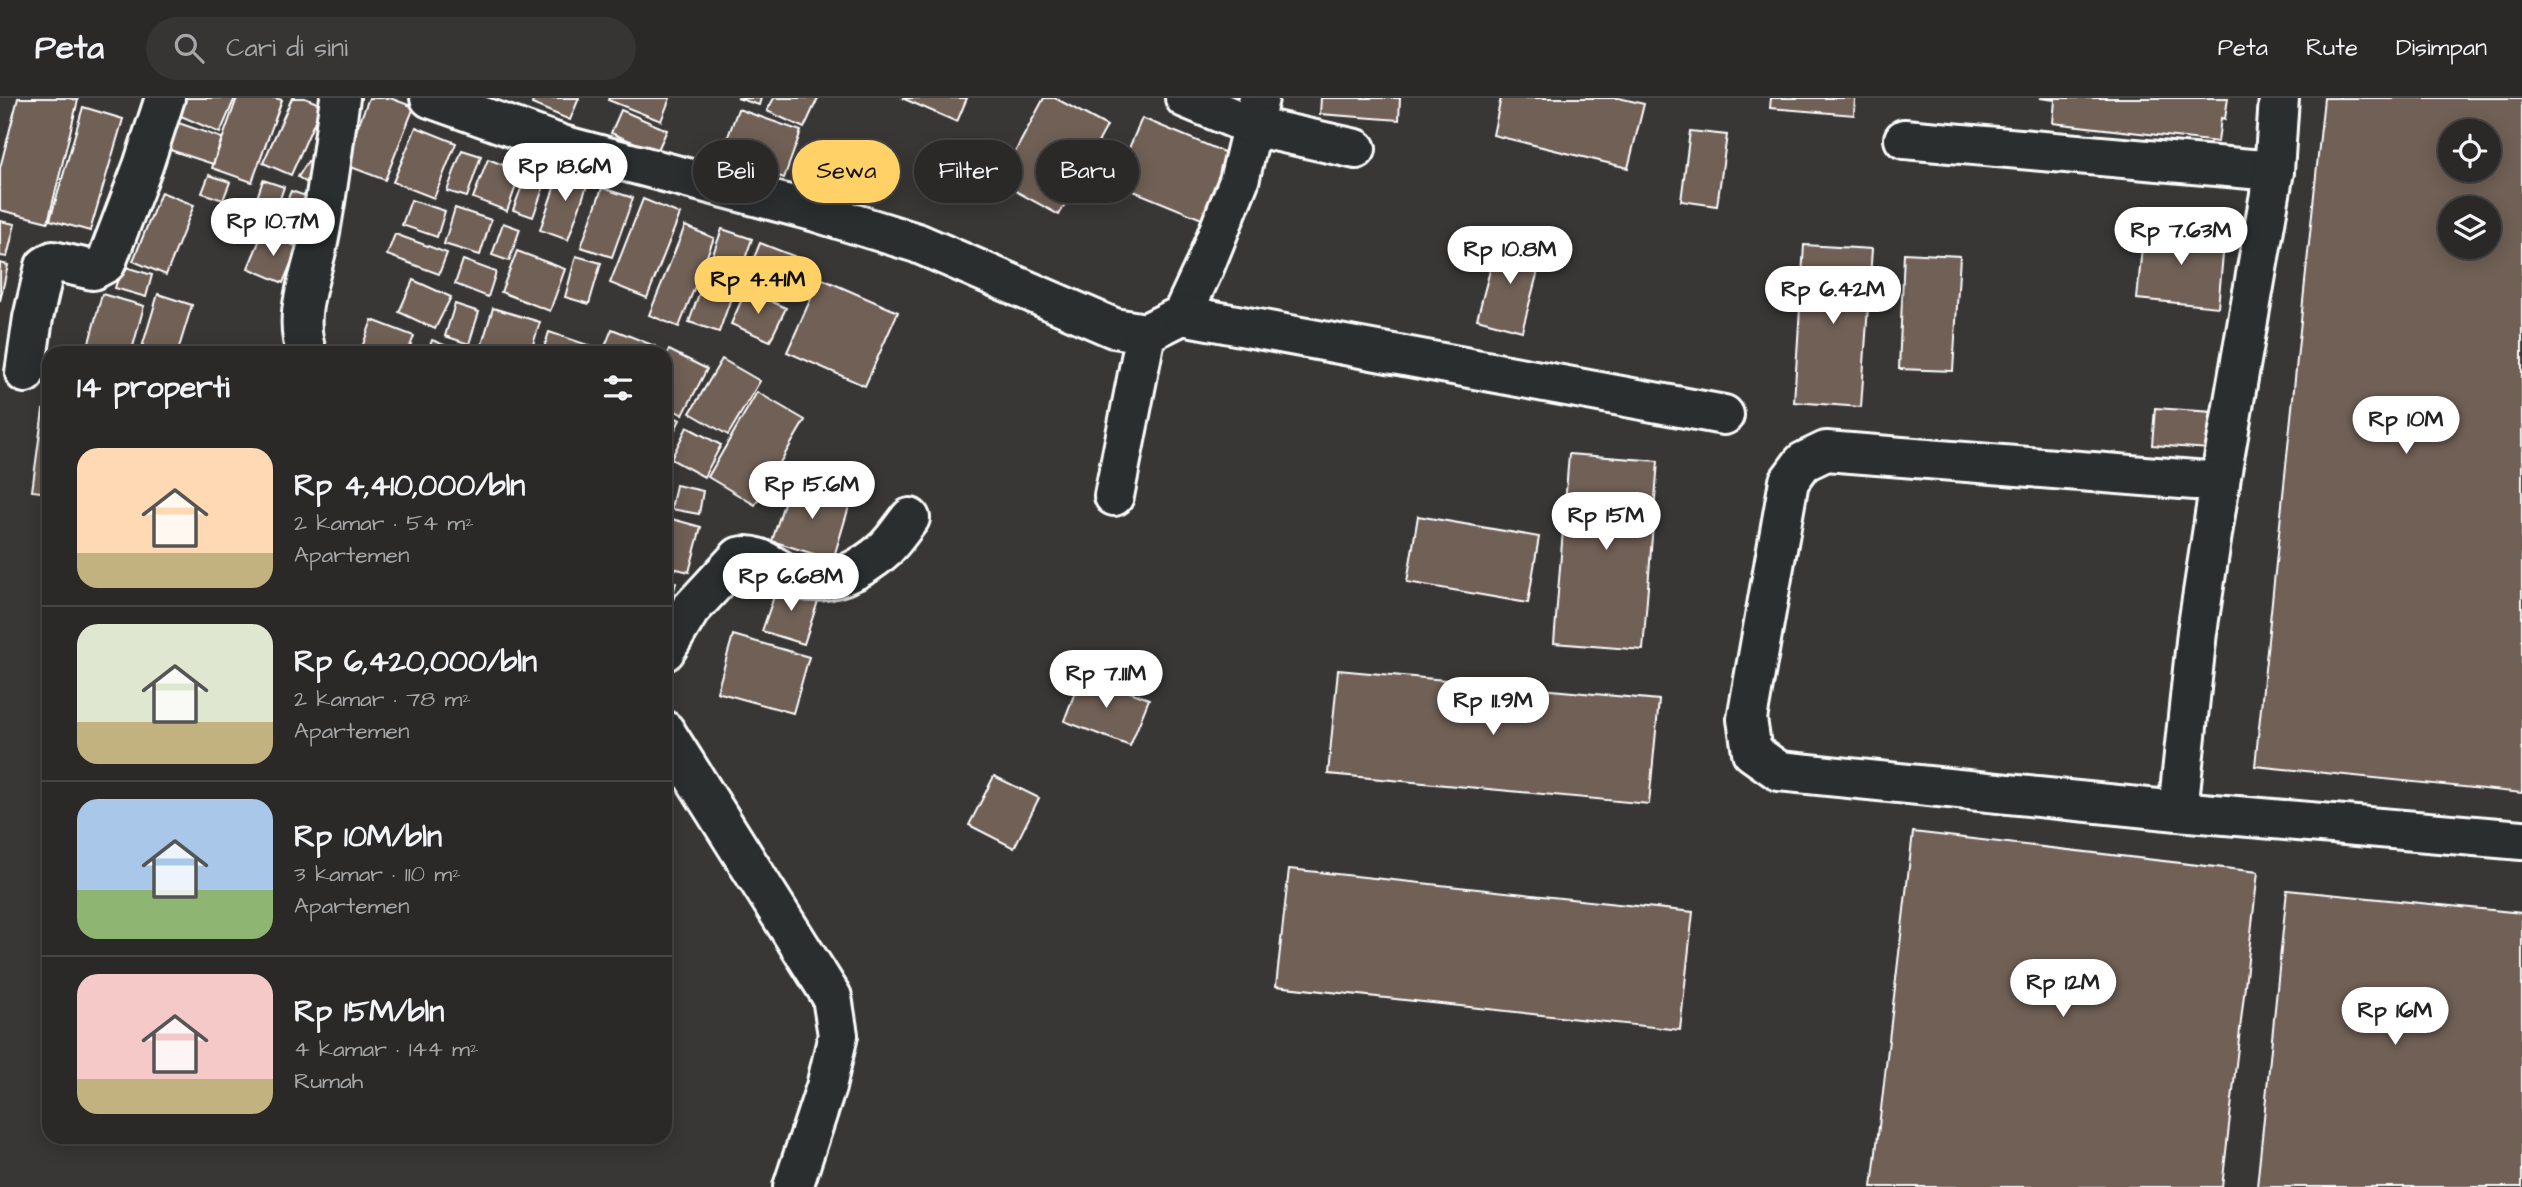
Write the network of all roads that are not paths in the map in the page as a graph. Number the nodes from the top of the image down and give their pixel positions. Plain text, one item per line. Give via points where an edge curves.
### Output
1 (164, 98) edge
2 (340, 98) edge
3 (430, 98) edge
4 (1185, 98) edge
5 (2279, 98) edge
6 (516, 112) edge
7 (1256, 112) edge
8 (1904, 139) dead end
9 (1356, 149) dead end
10 (2274, 171) junction
11 (1182, 315) junction
12 (1146, 333) junction
13 (305, 346) edge
14 (25, 373) dead end
15 (1724, 415) dead end
16 (2220, 482) junction
17 (1114, 496) dead end
18 (910, 518) dead end
19 (672, 640) edge
20 (672, 742) edge
21 (2178, 811) junction
22 (2522, 840) edge
23 (793, 1187) edge

1 - 14 street via 106,263 93,270 53,261 45,266
2 - 13 street via 319,240 303,298 300,327
3 - 6 street
4 - 7 street
5 - 10 street
6 - 12 street via 562,145 917,243 1114,328
7 - 9 street
7 - 11 street via 1239,181
8 - 10 street
10 - 16 street
11 - 12 street
11 - 15 street
12 - 17 street
16 - 21 street via 2197,632
16 - 21 street via 1826,451 1803,462 1789,481 1747,719 1752,752 1779,771
18 - 19 street via 886,548 840,577 794,577 757,556 739,557 690,610
20 - 23 street via 832,997 838,1035
21 - 22 street

